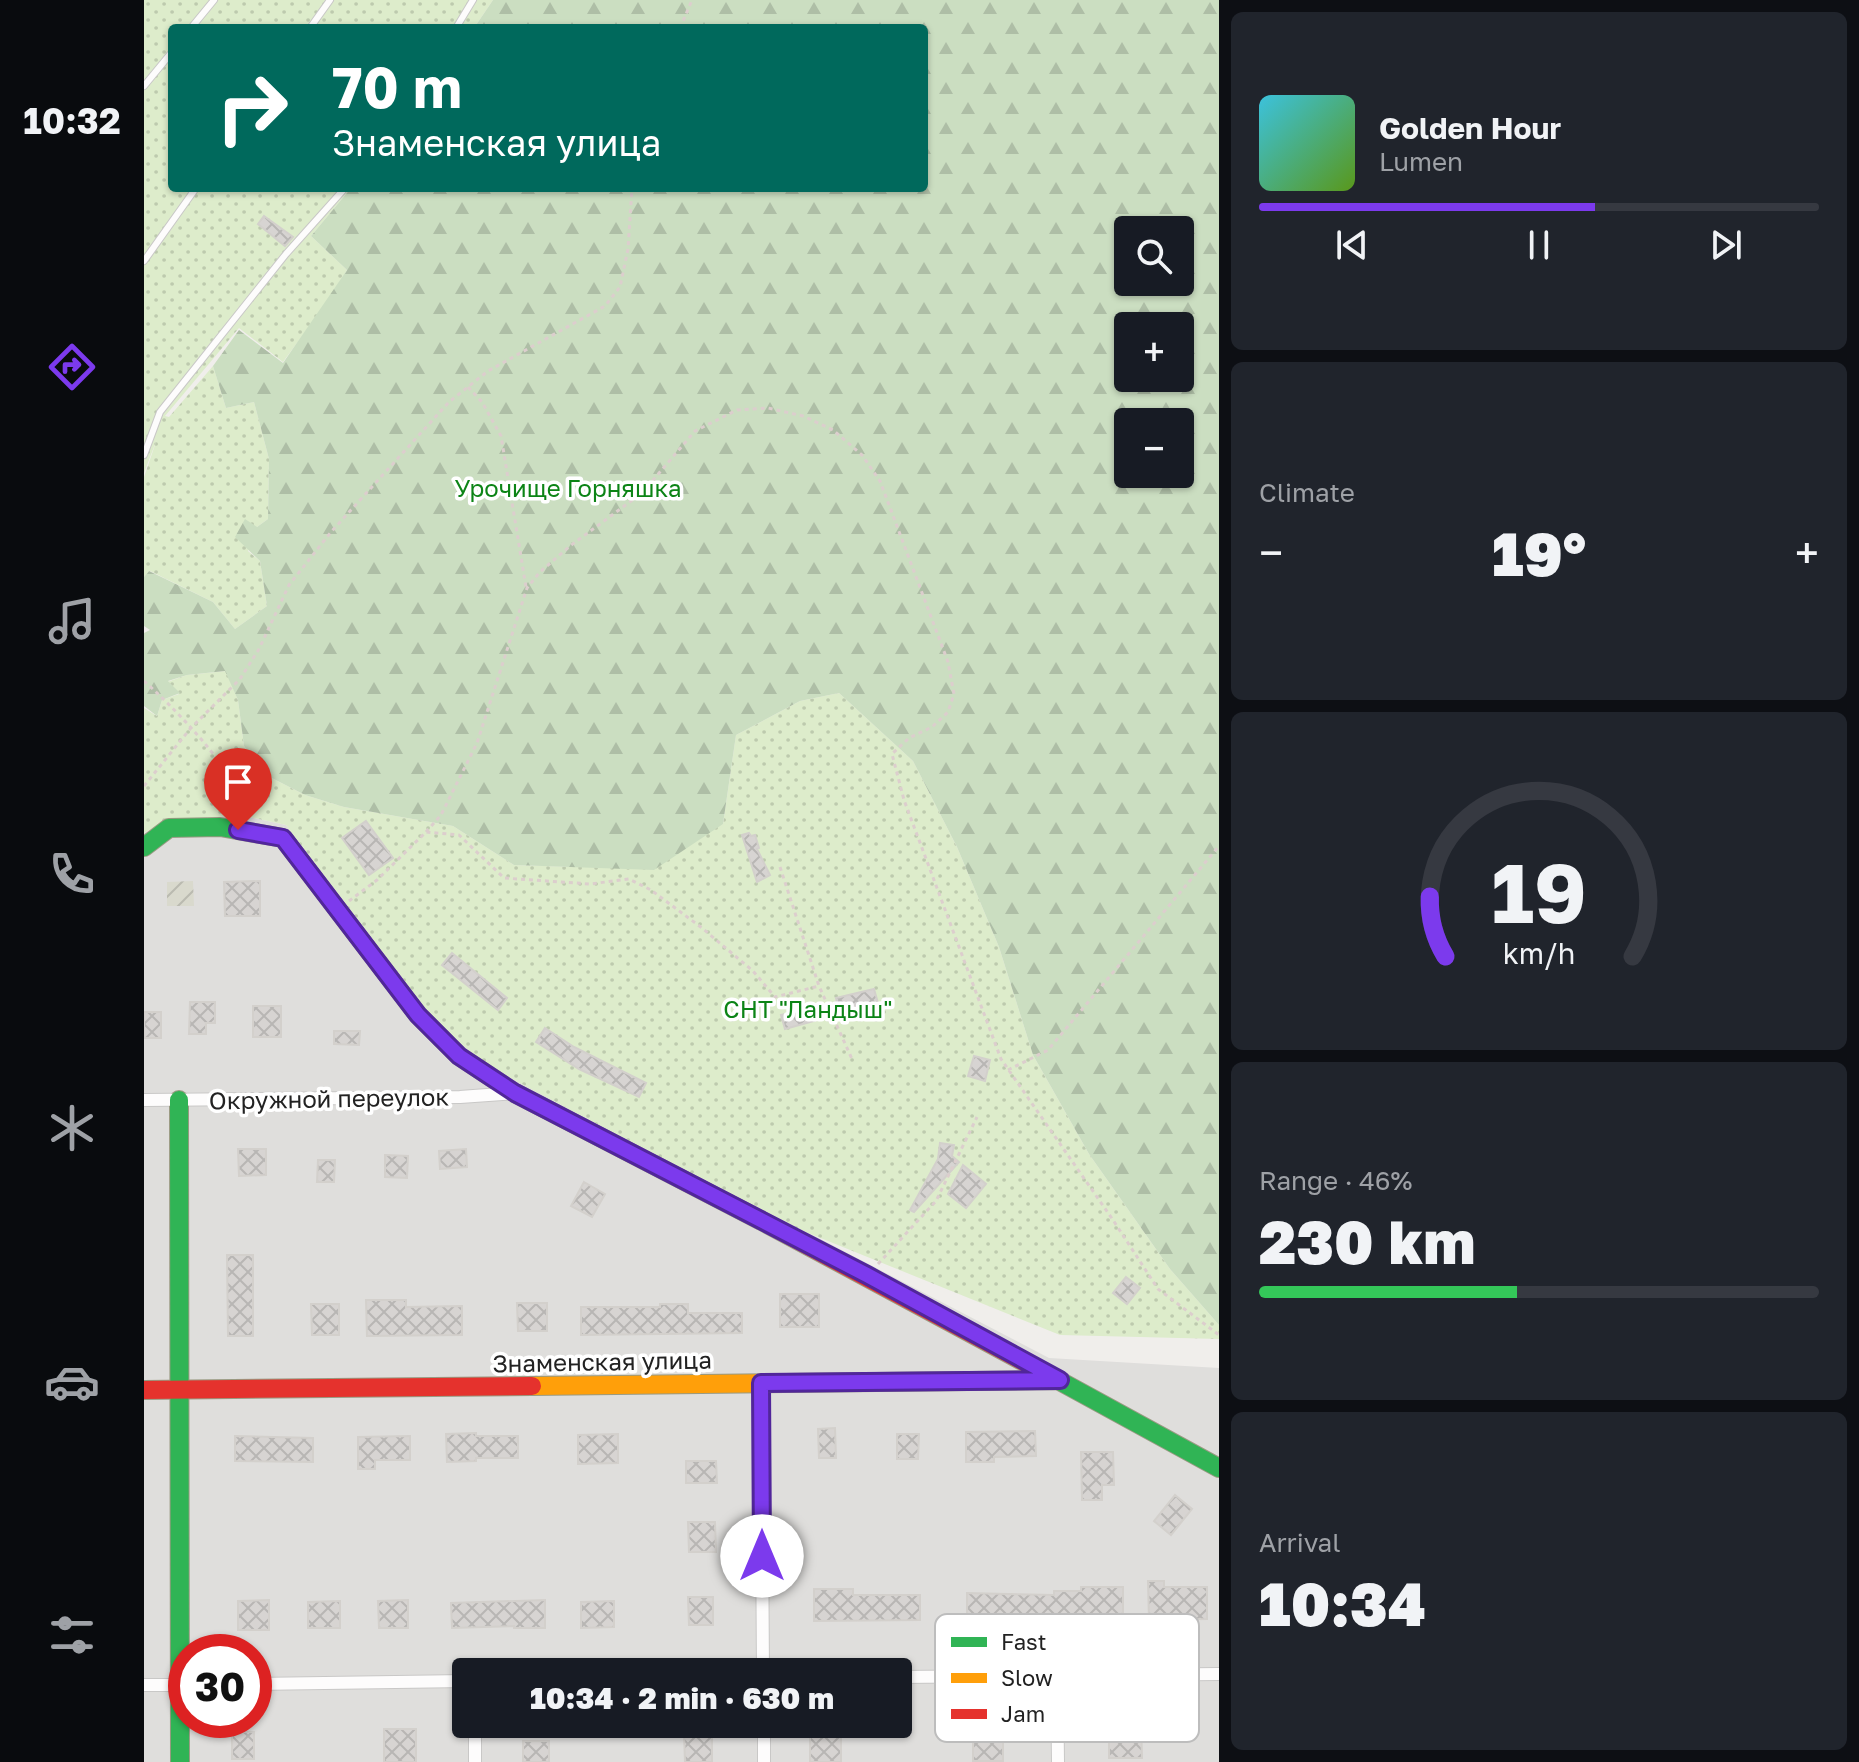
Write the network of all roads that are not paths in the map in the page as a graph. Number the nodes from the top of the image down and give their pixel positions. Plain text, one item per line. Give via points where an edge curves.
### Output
1 (214, 0) edge
2 (330, 0) edge
3 (473, 0) edge
4 (194, 24) edge
5 (313, 24) edge
6 (458, 24) edge
7 (168, 57) edge
8 (144, 86) edge
9 (193, 192) edge
10 (341, 192) edge
11 (144, 261) edge
12 (144, 455) edge
13 (144, 847) edge
14 (515, 1093) junction
15 (144, 1100) edge
16 (179, 1100) junction
17 (1060, 1380) junction
18 (761, 1383) junction
19 (179, 1389) junction
20 (144, 1390) edge
21 (1219, 1468) edge
22 (181, 1634) edge
23 (763, 1658) edge
24 (1199, 1674) edge
25 (1219, 1674) edge
26 (912, 1677) edge
27 (935, 1677) edge
28 (452, 1681) edge
29 (272, 1684) edge
30 (144, 1685) edge
31 (168, 1685) edge
32 (181, 1738) edge
33 (475, 1738) edge
34 (764, 1738) edge
35 (1058, 1742) edge
36 (180, 1762) edge
37 (475, 1762) edge
38 (764, 1762) edge
39 (1058, 1762) edge

1 - 4 lane
2 - 5 lane
3 - 6 lane
7 - 8 lane
9 - 11 lane
10 - 12 lane via 160,412
13 - 14 street via 169,828 220,827 283,838 418,1015 459,1056
14 - 16 street, Окружной переулок
14 - 17 street
15 - 16 street, Окружной переулок
16 - 19 street
17 - 18 street, Знаменская улица
17 - 21 street
18 - 19 street, Знаменская улица
18 - 23 street
19 - 20 street, Знаменская улица
19 - 22 street
24 - 25 street
26 - 27 street
28 - 29 street
30 - 31 street
32 - 36 street
33 - 37 street
34 - 38 street
35 - 39 street

